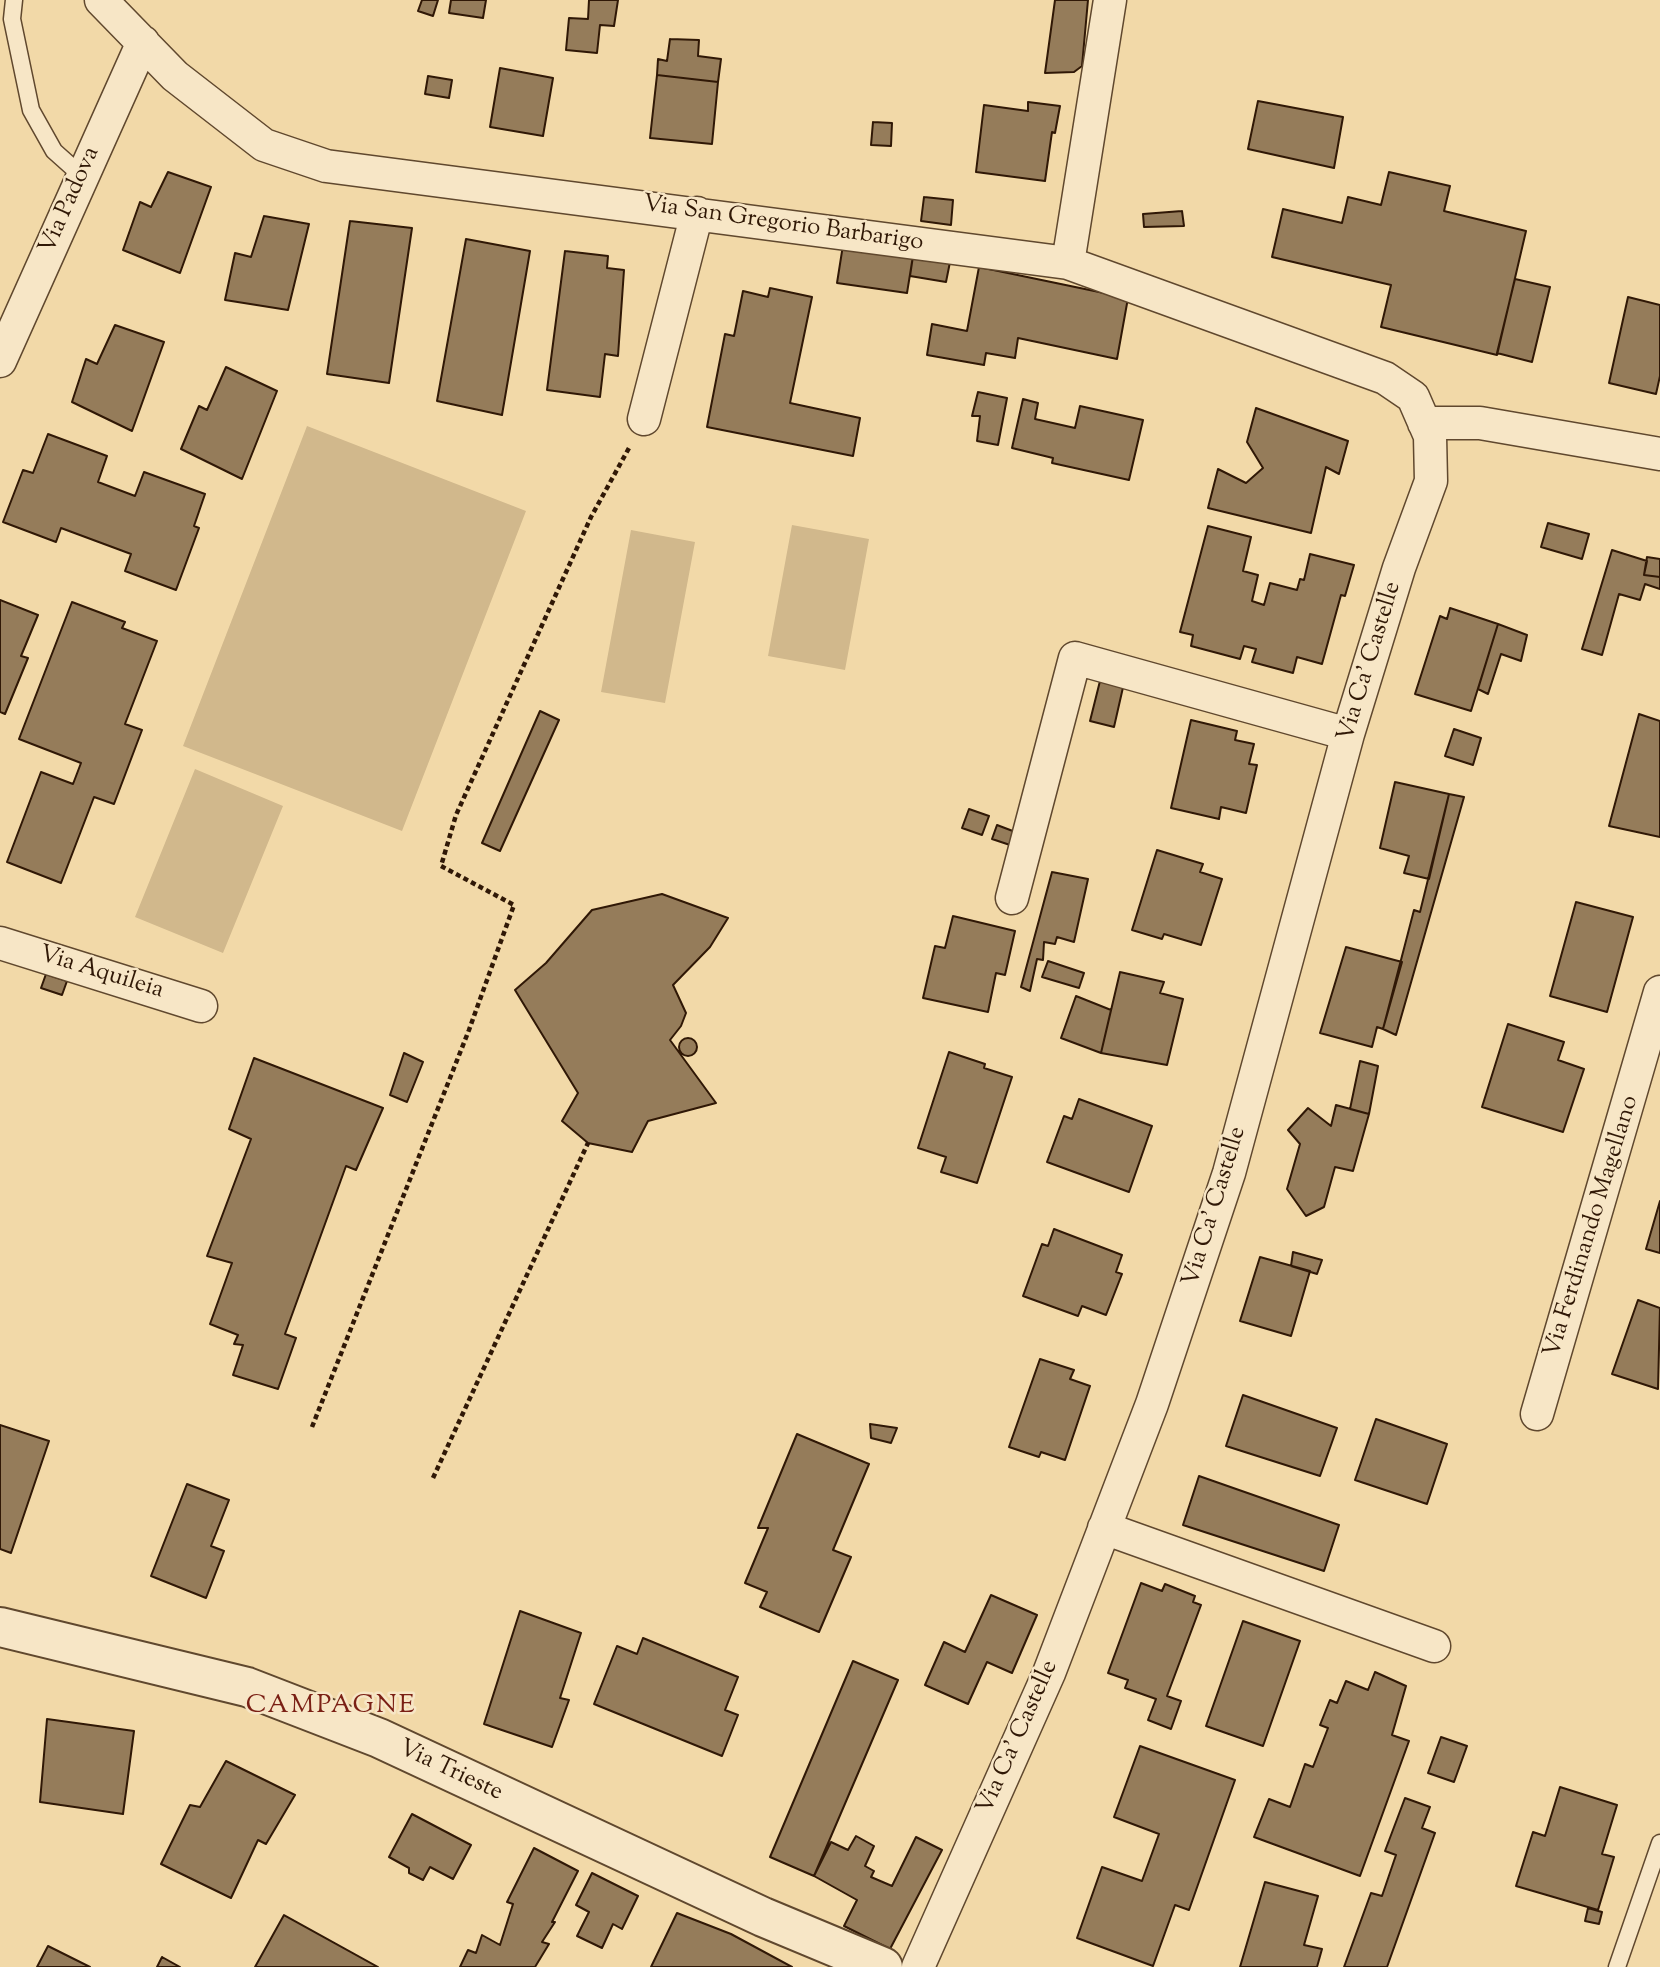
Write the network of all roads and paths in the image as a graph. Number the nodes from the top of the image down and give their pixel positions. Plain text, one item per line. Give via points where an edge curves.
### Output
1 (14, 0) edge
2 (1110, 0) edge
3 (107, 5) edge
4 (143, 42) junction
5 (82, 176) junction
6 (697, 213) junction
7 (1068, 262) junction
8 (0, 361) edge
9 (645, 419) joint
10 (1424, 423) junction
11 (1660, 454) edge
12 (1348, 734) junction
13 (1012, 898) dead end
14 (0, 943) edge
15 (1659, 997) edge
16 (201, 1006) dead end
17 (588, 1143) dead end
18 (1537, 1414) dead end
19 (312, 1426) dead end
20 (433, 1478) dead end
21 (1104, 1528) junction
22 (0, 1627) edge
23 (1434, 1646) dead end
24 (1660, 1843) edge
25 (883, 1967) edge
26 (918, 1967) edge
27 (1617, 1967) edge

1 - 5 lane via 12,19 31,110 54,152
2 - 7 street
3 - 4 street, Via San Gregorio Barbarigo
4 - 5 street, Via Padova
4 - 6 street, Via San Gregorio Barbarigo via 175,76 264,145 326,166
5 - 8 street, Via Padova
6 - 7 street, Via San Gregorio Barbarigo
6 - 9 street
7 - 10 street, Via San Gregorio Barbarigo via 1385,378 1413,397
9 - 19 path via 586,529 456,815 441,866 513,905 469,1030
10 - 11 street via 1480,423
10 - 12 street, Via Ca' Castelle via 1430,436 1432,481 1399,568
12 - 13 street via 1075,658
12 - 21 street, Via Ca' Castelle via 1229,1173 1152,1404
14 - 16 street, Via Aquileia
15 - 18 street, Via Ferdinando Magellano
17 - 20 path
21 - 23 street
21 - 26 street, Via Ca' Castelle via 1049,1673
22 - 25 street, Via Trieste via 247,1687 379,1738 763,1917
24 - 27 lane

